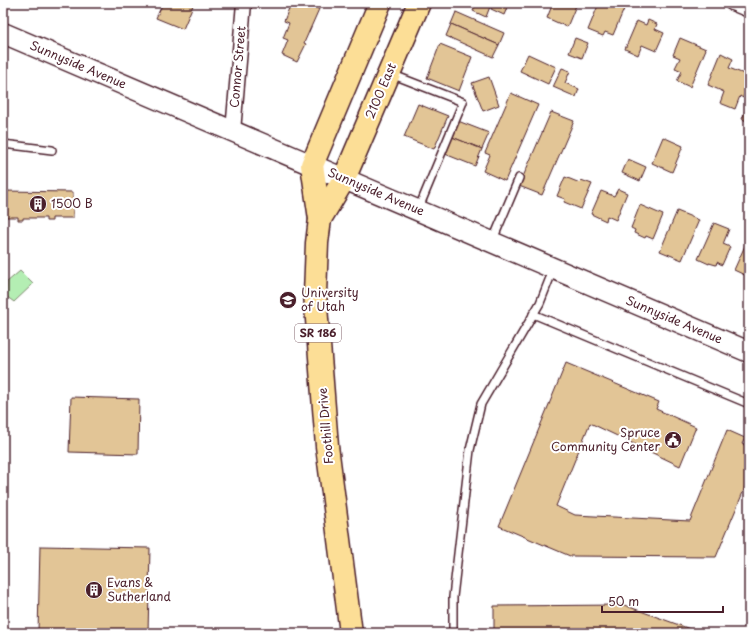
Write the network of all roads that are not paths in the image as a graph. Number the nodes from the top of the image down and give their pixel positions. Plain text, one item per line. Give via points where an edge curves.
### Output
1 (244, 3) edge
2 (380, 3) edge
3 (419, 3) edge
4 (732, 3) edge
5 (749, 10) edge
6 (3, 33) edge
7 (389, 73) junction
8 (233, 131) junction
9 (3, 144) edge
10 (52, 150) dead end
11 (312, 165) junction
12 (519, 178) dead end
13 (344, 179) junction
14 (418, 210) junction
15 (320, 219) junction
16 (492, 242) junction
17 (554, 268) junction
18 (533, 314) junction
19 (749, 352) edge
20 (749, 404) edge
21 (351, 633) edge
22 (453, 633) edge

1 - 8 street, Connor Street
2 - 11 main road
3 - 7 main road, 2100 East / SR 186
4 - 5 street
6 - 8 main road, Sunnyside Avenue
7 - 13 main road, 2100 East / SR 186
7 - 14 lane via 463,102
8 - 11 main road, Sunnyside Avenue
9 - 10 lane
11 - 13 main road, Sunnyside Avenue
11 - 15 main road, Foothill Drive / SR 186
12 - 16 lane
13 - 14 main road, Sunnyside Avenue
13 - 15 main road, Foothill Drive / SR 186
14 - 16 main road, Sunnyside Avenue
15 - 21 main road, Foothill Drive / SR 186 via 315,294 319,349 327,446
16 - 17 main road, Sunnyside Avenue
17 - 18 lane
17 - 19 main road, Sunnyside Avenue
18 - 20 lane
18 - 22 lane via 481,404 470,450 453,597

